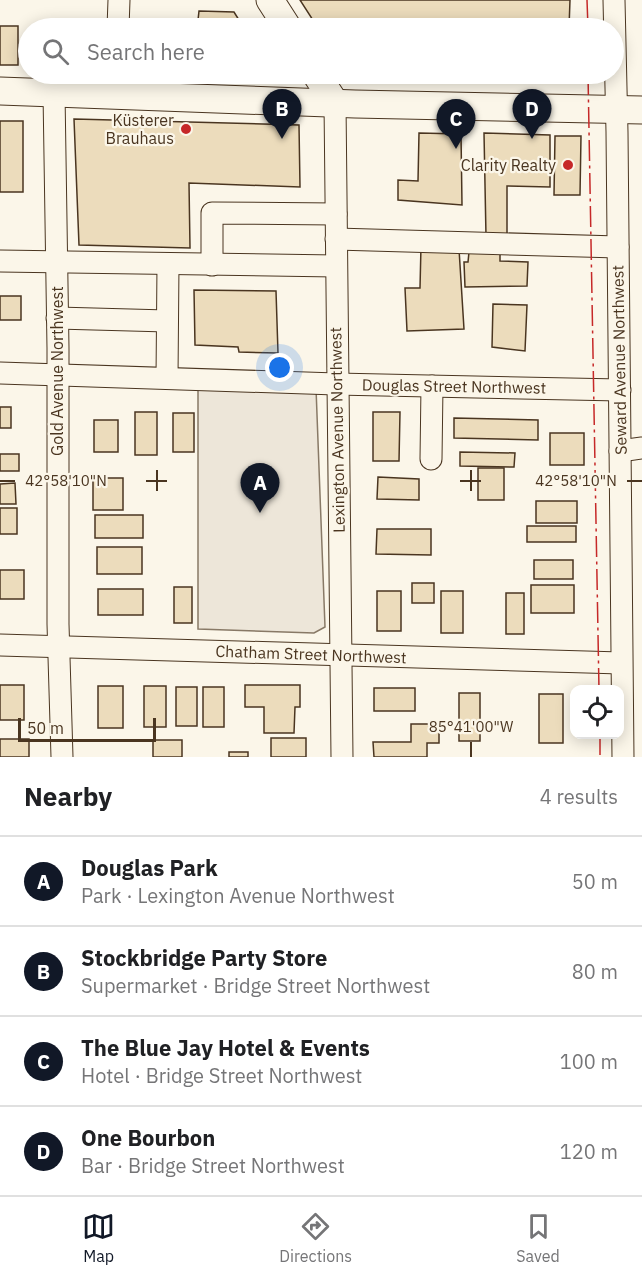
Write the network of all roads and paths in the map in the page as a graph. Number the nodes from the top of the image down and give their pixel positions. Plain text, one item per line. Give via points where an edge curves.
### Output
1 (119, 0) edge
2 (270, 0) edge
3 (614, 0) edge
4 (118, 18) edge
5 (282, 18) edge
6 (616, 18) edge
7 (624, 73) edge
8 (116, 84) edge
9 (323, 84) edge
10 (0, 91) edge
11 (54, 93) junction
12 (335, 103) junction
13 (629, 110) edge
14 (336, 214) junction
15 (336, 239) junction
16 (618, 247) junction
17 (0, 261) edge
18 (57, 263) junction
19 (168, 264) junction
20 (212, 265) junction
21 (336, 266) junction
22 (57, 318) junction
23 (168, 321) junction
24 (0, 373) edge
25 (57, 374) junction
26 (167, 378) junction
27 (336, 384) junction
28 (432, 386) junction
29 (620, 390) junction
30 (642, 448) edge
31 (620, 452) junction
32 (431, 459) dead end
33 (0, 645) edge
34 (59, 647) junction
35 (340, 654) junction
36 (621, 663) junction
37 (62, 757) edge
38 (342, 757) edge
39 (623, 757) edge

1 - 4 street
2 - 5 main road
3 - 6 street, Seward Avenue Northwest
7 - 13 street, Seward Avenue Northwest
8 - 11 main road
8 - 12 main road
9 - 12 main road
10 - 11 main road
11 - 18 street, Gold Avenue Northwest
12 - 13 main road
12 - 14 street, Lexington Avenue Northwest
13 - 16 street, Seward Avenue Northwest
14 - 15 street, Lexington Avenue Northwest
14 - 20 street via 212,213
15 - 16 street
15 - 21 street, Lexington Avenue Northwest
16 - 29 street, Seward Avenue Northwest
17 - 18 street
18 - 19 street
18 - 22 street, Gold Avenue Northwest
19 - 20 street
19 - 23 street
20 - 21 street
21 - 27 street, Lexington Avenue Northwest
22 - 23 street
22 - 25 street, Gold Avenue Northwest
23 - 26 street
24 - 25 street, Douglas Street Northwest
25 - 26 street, Douglas Street Northwest
25 - 34 street, Gold Avenue Northwest
26 - 27 street, Douglas Street Northwest
27 - 28 street, Douglas Street Northwest
27 - 35 street, Lexington Avenue Northwest
28 - 29 street, Douglas Street Northwest
28 - 32 street
29 - 31 street, Seward Avenue Northwest
30 - 31 street
31 - 36 street, Seward Avenue Northwest
33 - 34 street, Chatham Street Northwest
34 - 35 street, Chatham Street Northwest
34 - 37 street, Gold Avenue Northwest
35 - 36 street, Chatham Street Northwest
35 - 38 street, Lexington Avenue Northwest
36 - 39 street, Seward Avenue Northwest

